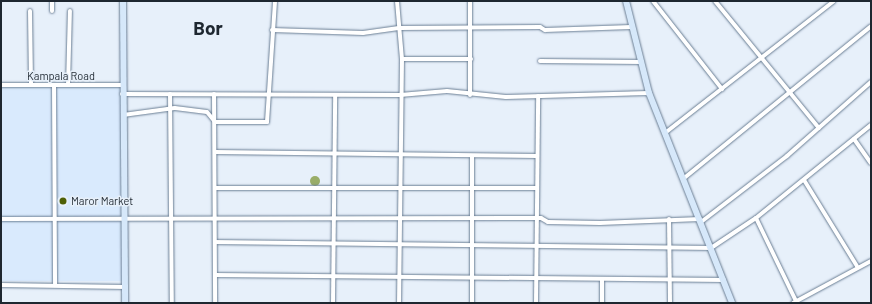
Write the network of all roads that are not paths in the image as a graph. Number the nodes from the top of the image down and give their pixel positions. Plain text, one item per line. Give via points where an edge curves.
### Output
1 (52, 1) edge
2 (123, 1) edge
3 (275, 1) edge
4 (397, 1) edge
5 (470, 1) edge
6 (626, 1) edge
7 (653, 1) edge
8 (715, 1) edge
9 (834, 1) edge
10 (30, 11) dead end
11 (52, 11) dead end
12 (70, 11) dead end
13 (871, 26) edge
14 (470, 27) junction
15 (631, 27) junction
16 (399, 28) junction
17 (272, 30) junction
18 (402, 59) junction
19 (471, 59) junction
20 (761, 59) junction
21 (540, 61) dead end
22 (642, 62) junction
23 (871, 82) edge
24 (1, 85) edge
25 (31, 85) junction
26 (54, 85) junction
27 (68, 85) junction
28 (122, 85) junction
29 (722, 89) junction
30 (649, 93) junction
31 (789, 93) junction
32 (122, 94) junction
33 (170, 94) junction
34 (214, 94) junction
35 (268, 94) junction
36 (470, 95) junction
37 (335, 96) junction
38 (400, 96) junction
39 (538, 96) junction
40 (170, 108) junction
41 (122, 115) junction
42 (214, 122) junction
43 (871, 126) edge
44 (819, 128) junction
45 (664, 133) junction
46 (854, 139) junction
47 (215, 152) junction
48 (336, 154) junction
49 (402, 155) junction
50 (472, 156) junction
51 (537, 156) junction
52 (871, 163) edge
53 (683, 179) junction
54 (804, 180) junction
55 (215, 188) junction
56 (335, 188) junction
57 (401, 188) junction
58 (473, 188) junction
59 (537, 188) junction
60 (473, 218) junction
61 (536, 218) junction
62 (756, 218) junction
63 (55, 219) junction
64 (124, 219) junction
65 (171, 219) junction
66 (215, 219) junction
67 (335, 219) junction
68 (401, 219) junction
69 (669, 219) junction
70 (1, 220) edge
71 (700, 221) junction
72 (215, 242) junction
73 (334, 244) junction
74 (400, 245) junction
75 (473, 248) junction
76 (536, 248) junction
77 (669, 248) junction
78 (711, 248) junction
79 (871, 261) edge
80 (857, 266) junction
81 (215, 275) junction
82 (333, 276) junction
83 (399, 277) junction
84 (473, 278) junction
85 (536, 278) junction
86 (602, 279) junction
87 (670, 280) junction
88 (724, 280) junction
89 (1, 285) edge
90 (55, 285) junction
91 (126, 286) junction
92 (794, 302) edge
93 (125, 303) edge
94 (172, 303) edge
95 (215, 303) edge
96 (333, 303) edge
97 (399, 303) edge
98 (472, 303) edge
99 (536, 303) edge
100 (602, 303) edge
101 (670, 303) edge
102 (732, 303) edge

1 - 11 street
2 - 28 street
3 - 17 street
4 - 16 street
5 - 14 street
6 - 15 street
7 - 29 street
8 - 20 street
9 - 20 street
10 - 25 street
12 - 27 street
13 - 31 street
14 - 15 street via 540,27 545,30
14 - 16 street
14 - 19 street
15 - 22 street
16 - 17 street via 364,33
16 - 18 street
17 - 35 street
18 - 19 street
18 - 38 street
19 - 36 street
20 - 29 street via 740,71
20 - 31 street
21 - 22 street
22 - 30 street
23 - 44 street
24 - 25 street, Kampala Road
25 - 26 street, Kampala Road
26 - 27 street, Kampala Road
26 - 63 street
27 - 28 street, Kampala Road
28 - 32 street
29 - 45 street
30 - 39 street
30 - 45 street
31 - 44 street
31 - 53 street
32 - 33 street
32 - 41 street
33 - 34 street
33 - 40 street
34 - 35 street
34 - 42 street
35 - 37 street
35 - 42 street via 267,122
36 - 38 street via 438,91
36 - 39 street
37 - 38 street
37 - 48 street
38 - 49 street
39 - 51 street
40 - 41 street
40 - 42 street via 207,112
40 - 65 street
41 - 64 street
42 - 47 street
43 - 46 street
44 - 71 street
45 - 53 street
46 - 52 street
46 - 54 street
47 - 48 street
47 - 55 street
48 - 49 street
48 - 56 street
49 - 50 street
49 - 57 street
50 - 51 street
50 - 58 street
51 - 59 street
53 - 71 street
54 - 62 street
54 - 80 street
55 - 56 street
55 - 66 street
56 - 57 street
56 - 67 street
57 - 58 street
57 - 68 street
58 - 59 street
58 - 60 street
59 - 61 street
60 - 61 street
60 - 68 street
60 - 75 street
61 - 69 street via 548,222 600,223
61 - 76 street
62 - 78 street
62 - 92 street
63 - 64 street
63 - 70 street
63 - 90 street
64 - 65 street
64 - 91 street
65 - 66 street
65 - 94 street
66 - 67 street
66 - 72 street
67 - 68 street
67 - 73 street
68 - 74 street
69 - 71 street
69 - 77 street
71 - 78 street
72 - 73 street
72 - 81 street
73 - 74 street
73 - 82 street
74 - 75 street
74 - 83 street
75 - 76 street
75 - 84 street
76 - 77 street
76 - 85 street
77 - 78 street
77 - 87 street
78 - 88 street
79 - 80 street
80 - 92 street
81 - 82 street
81 - 95 street
82 - 83 street
82 - 96 street
83 - 84 street
83 - 97 street
84 - 85 street
84 - 98 street
85 - 86 street
85 - 99 street
86 - 87 street
86 - 100 street
87 - 88 street
87 - 101 street
88 - 102 street
89 - 90 street
90 - 91 street
91 - 93 street

